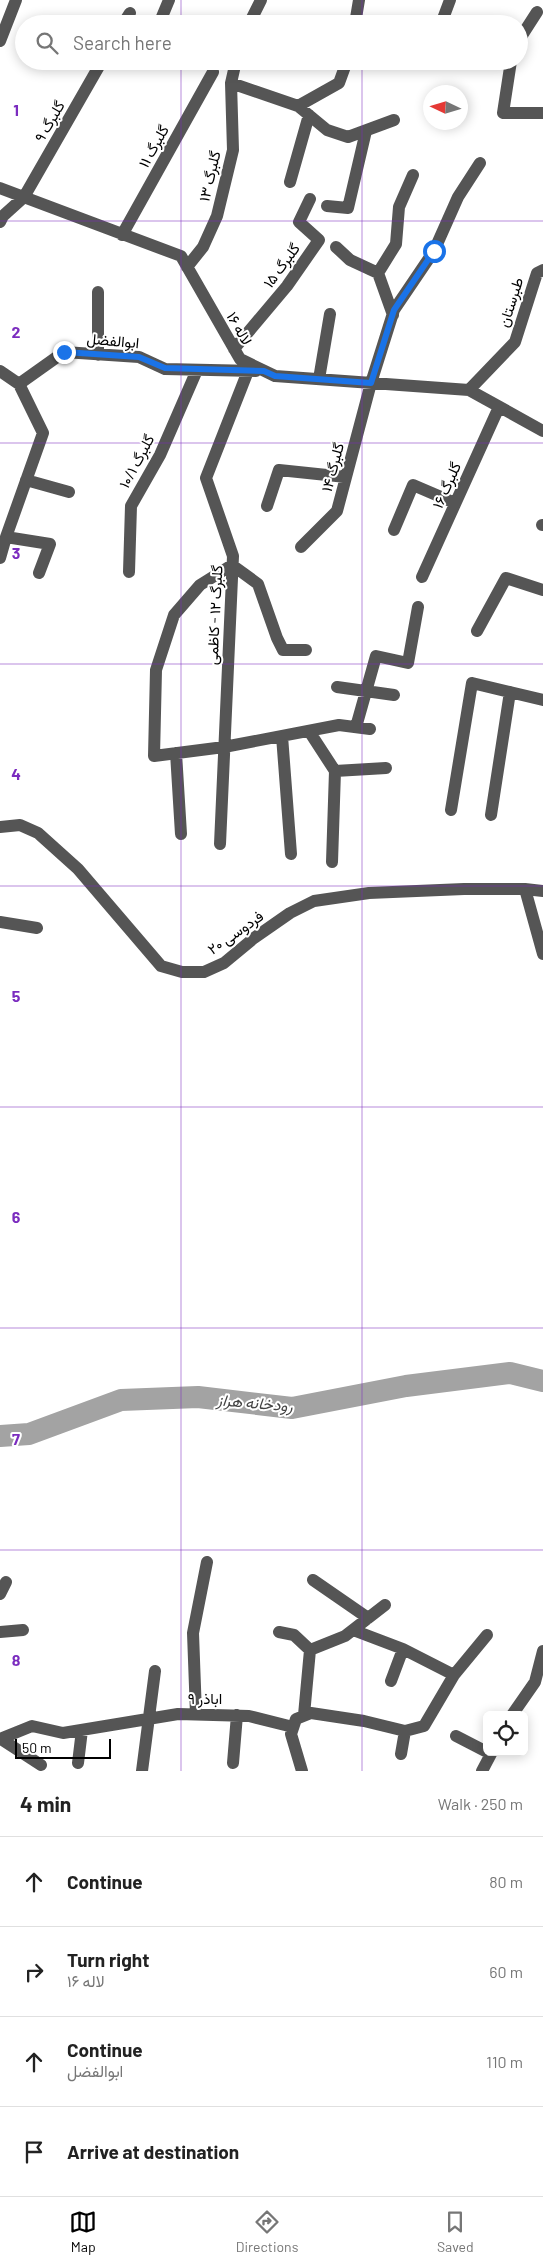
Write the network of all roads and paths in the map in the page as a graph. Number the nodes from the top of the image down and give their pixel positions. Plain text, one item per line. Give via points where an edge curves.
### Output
1 (16, 0) edge
2 (169, 0) edge
3 (262, 0) edge
4 (359, 0) edge
5 (450, 0) edge
6 (537, 12) dead end
7 (163, 15) edge
8 (254, 15) edge
9 (356, 15) edge
10 (444, 15) edge
11 (528, 26) edge
12 (0, 41) edge
13 (97, 70) edge
14 (234, 70) edge
15 (344, 70) edge
16 (510, 70) edge
17 (213, 72) dead end
18 (231, 83) junction
19 (298, 106) junction
20 (543, 112) edge
21 (309, 115) junction
22 (394, 120) dead end
23 (366, 131) junction
24 (480, 163) dead end
25 (413, 175) dead end
26 (290, 182) dead end
27 (0, 188) edge
28 (24, 196) junction
29 (310, 199) dead end
30 (327, 206) dead end
31 (0, 222) edge
32 (122, 235) junction
33 (336, 247) dead end
34 (187, 267) junction
35 (543, 270) edge
36 (378, 273) junction
37 (98, 292) dead end
38 (330, 314) dead end
39 (393, 316) junction
40 (234, 349) junction
41 (98, 355) junction
42 (197, 370) junction
43 (248, 370) junction
44 (0, 371) edge
45 (264, 371) junction
46 (319, 379) junction
47 (371, 383) junction
48 (19, 384) junction
49 (469, 390) junction
50 (499, 407) junction
51 (543, 431) edge
52 (346, 477) junction
53 (26, 480) junction
54 (69, 492) dead end
55 (455, 503) junction
56 (267, 506) dead end
57 (394, 530) dead end
58 (6, 537) junction
59 (301, 547) dead end
60 (0, 558) edge
61 (232, 565) junction
62 (128, 572) dead end
63 (39, 573) dead end
64 (422, 577) dead end
65 (543, 590) edge
66 (418, 607) dead end
67 (477, 631) dead end
68 (306, 650) dead end
69 (337, 687) dead end
70 (366, 690) junction
71 (510, 692) junction
72 (394, 695) dead end
73 (543, 700) edge
74 (356, 727) junction
75 (370, 730) dead end
76 (309, 731) junction
77 (282, 736) junction
78 (224, 748) junction
79 (176, 753) junction
80 (386, 768) dead end
81 (335, 771) junction
82 (451, 810) dead end
83 (492, 815) dead end
84 (0, 827) edge
85 (181, 834) dead end
86 (220, 844) dead end
87 (291, 854) dead end
88 (332, 862) dead end
89 (525, 889) junction
90 (543, 891) edge
91 (0, 922) edge
92 (37, 928) dead end
93 (543, 954) edge
94 (207, 1562) dead end
95 (313, 1580) dead end
96 (6, 1582) dead end
97 (0, 1594) edge
98 (385, 1605) dead end
99 (368, 1618) junction
100 (23, 1630) dead end
101 (352, 1630) junction
102 (0, 1632) edge
103 (279, 1632) dead end
104 (487, 1636) dead end
105 (403, 1649) junction
106 (310, 1650) junction
107 (543, 1651) edge
108 (155, 1671) dead end
109 (454, 1675) junction
110 (391, 1681) dead end
111 (515, 1711) edge
112 (196, 1714) junction
113 (237, 1715) junction
114 (304, 1715) junction
115 (149, 1721) junction
116 (293, 1727) junction
117 (82, 1730) junction
118 (405, 1731) junction
119 (456, 1736) dead end
120 (0, 1739) edge
121 (483, 1750) edge
122 (401, 1754) dead end
123 (489, 1756) edge
124 (78, 1763) dead end
125 (233, 1763) dead end
126 (41, 1765) dead end
127 (142, 1771) edge
128 (302, 1771) edge
129 (482, 1771) edge

1 - 12 street
2 - 7 street
3 - 8 street
4 - 9 street
5 - 10 street
6 - 11 street
13 - 28 street, گلبرگ ۹
14 - 18 street, گلبرگ ۱۳
15 - 19 street via 339,84
16 - 20 street via 504,113
17 - 32 street, گلبرگ ۱۱
18 - 19 street
18 - 34 street, گلبرگ ۱۳ via 233,150 217,216 203,246
19 - 21 street
21 - 23 street via 327,130 348,137
21 - 26 street
22 - 23 street
23 - 30 street via 348,208
24 - 39 street, گلبرگ ۱۴ via 458,198 434,251
25 - 36 street via 399,207 396,244
27 - 28 street, لاله ۱۶
28 - 31 street, گلبرگ ۹
28 - 32 street, لاله ۱۶
29 - 40 street, گلبرگ ۱۵ via 298,222 319,240 287,286
32 - 34 street, لاله ۱۶ via 181,256
33 - 36 street via 350,260
34 - 40 street, لاله ۱۶
35 - 49 street, طبرستان via 537,273 514,342
36 - 39 street
37 - 41 street
38 - 46 street
39 - 47 street, گلبرگ ۱۴
40 - 45 street, لاله ۱۶ via 240,359
41 - 42 street, ابوالفضل via 139,357 165,368
41 - 48 street, ابوالفضل via 64,352
42 - 43 street, ابوالفضل
42 - 62 street, گلبرگ ۱۰/۱ via 160,455 131,506
43 - 45 street, ابوالفضل
43 - 61 street, گلبرگ ۱۲ - کاظمی via 206,478 233,556
44 - 48 street
45 - 46 street, لاله ۱۶ via 275,376
46 - 47 street, لاله ۱۶
47 - 49 street, لاله ۱۶
47 - 52 street, گلبرگ ۱۴
48 - 53 street via 43,433
49 - 50 street, لاله ۱۶
50 - 51 street, لاله ۱۶
50 - 55 street, گلبرگ ۱۶
52 - 56 street via 279,470
52 - 59 street, گلبرگ ۱۴ via 337,511
53 - 54 street
53 - 58 street
55 - 57 street via 413,485
55 - 64 street, گلبرگ ۱۶
58 - 60 street
58 - 63 street via 50,544
61 - 68 street via 258,584 284,650
61 - 78 street, گلبرگ ۱۲ - کاظمی
61 - 79 street via 200,585 174,615 156,670 154,756
65 - 67 street via 506,578
66 - 70 street via 408,663 376,656
69 - 70 street
70 - 72 street
70 - 74 street
71 - 73 street
71 - 82 street via 472,683
71 - 83 street
74 - 75 street
74 - 76 street via 339,725
76 - 77 street
76 - 81 street
77 - 78 street
77 - 87 street
78 - 79 street
78 - 86 street, گلبرگ ۱۲ - کاظمی
79 - 85 street
80 - 81 street
81 - 88 street
84 - 89 street, فردوسی ۲۰ via 20,825 38,833 78,870 161,966 182,972 204,972 224,963 268,928 314,901 369,893
89 - 90 street, فردوسی ۲۰
89 - 93 street
91 - 92 street
94 - 112 street via 193,1633
95 - 99 street
96 - 97 street
98 - 99 street
99 - 101 street
100 - 102 street
101 - 105 street
101 - 106 street
103 - 106 street via 294,1635
104 - 109 street
105 - 109 street
105 - 110 street
106 - 114 street
107 - 111 street via 535,1682
108 - 115 street
109 - 118 street via 424,1726
112 - 113 street, اباذر ۹
112 - 115 street, اباذر ۹ via 178,1714
113 - 116 street, اباذر ۹
113 - 125 street
114 - 116 street via 296,1719
114 - 118 street via 346,1718
115 - 117 street, اباذر ۹
115 - 127 street
116 - 128 street via 291,1734
117 - 120 street, اباذر ۹ via 63,1733 32,1726
117 - 124 street
118 - 122 street
119 - 121 street
120 - 126 street
123 - 129 street

